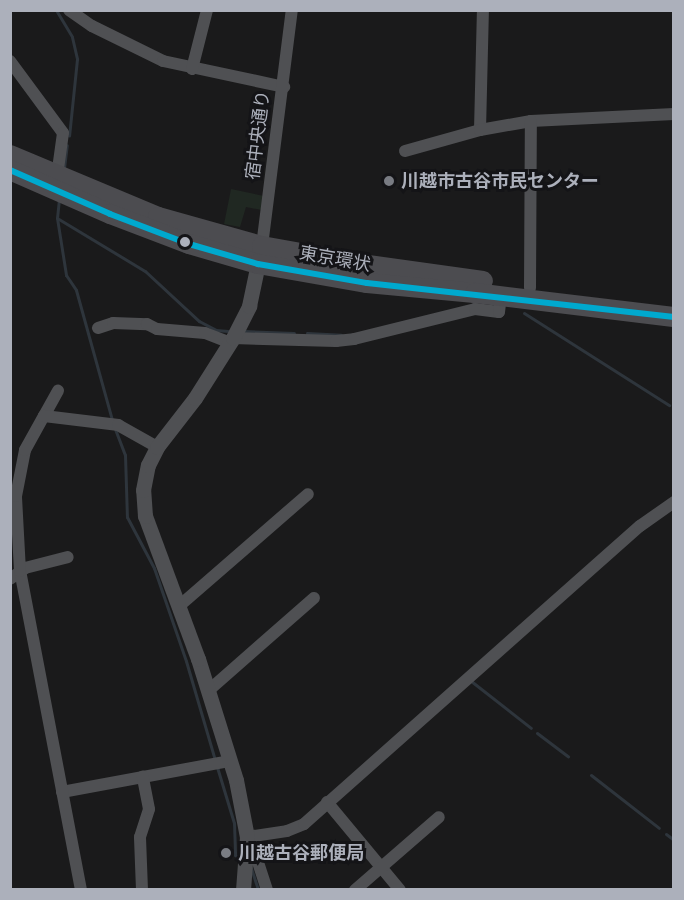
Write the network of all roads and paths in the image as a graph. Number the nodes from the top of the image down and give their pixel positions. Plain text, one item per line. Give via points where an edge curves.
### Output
1 (69, 10) edge
2 (207, 10) edge
3 (292, 10) edge
4 (483, 10) edge
5 (10, 61) edge
6 (192, 69) junction
7 (284, 87) junction
8 (674, 114) edge
9 (531, 121) junction
10 (480, 130) junction
11 (405, 151) dead end
12 (10, 155) edge
13 (10, 170) edge
14 (57, 176) junction
15 (260, 255) junction
16 (530, 288) junction
17 (501, 296) junction
18 (674, 304) edge
19 (674, 317) edge
20 (98, 328) dead end
21 (232, 341) junction
22 (58, 391) dead end
23 (44, 416) junction
24 (157, 447) junction
25 (308, 494) dead end
26 (13, 495) edge
27 (674, 502) edge
28 (68, 556) dead end
29 (15, 575) edge
30 (314, 598) dead end
31 (178, 607) junction
32 (208, 691) junction
33 (230, 761) junction
34 (143, 777) junction
35 (62, 792) junction
36 (327, 802) junction
37 (439, 817) dead end
38 (247, 841) junction
39 (381, 866) junction
40 (243, 889) edge
41 (81, 890) edge
42 (142, 890) edge
43 (231, 890) edge
44 (267, 890) edge
45 (355, 890) edge
46 (400, 890) edge

1 - 6 street via 92,26 163,61
2 - 6 street
3 - 7 street, 宿中央通り
4 - 10 street
5 - 14 street via 63,133
6 - 7 street
7 - 15 street, 宿中央通り
8 - 9 street
9 - 10 street
9 - 16 street
10 - 11 street
12 - 14 highway, 東京環状
13 - 15 highway, 東京環状 via 189,244
14 - 15 highway, 東京環状
15 - 16 highway, 東京環状 via 368,265
15 - 17 highway, 東京環状 via 367,283
15 - 21 street via 249,306
16 - 18 highway, 東京環状
17 - 19 highway, 東京環状
17 - 21 street via 499,312 475,309 354,339
20 - 21 street via 113,323 147,324
21 - 24 street
22 - 23 street
23 - 24 street via 118,424
23 - 26 street via 25,450
24 - 31 street via 145,476 143,506
25 - 31 street
26 - 29 street
27 - 36 street via 640,526
28 - 29 street
29 - 35 street
30 - 32 street
31 - 32 street
32 - 33 street
33 - 34 street
33 - 38 street
34 - 35 street
34 - 42 street via 149,809 140,837
35 - 41 street
36 - 38 street via 297,828
36 - 39 street
37 - 39 street
38 - 40 street
38 - 44 street
39 - 45 street
39 - 46 street
40 - 43 street

